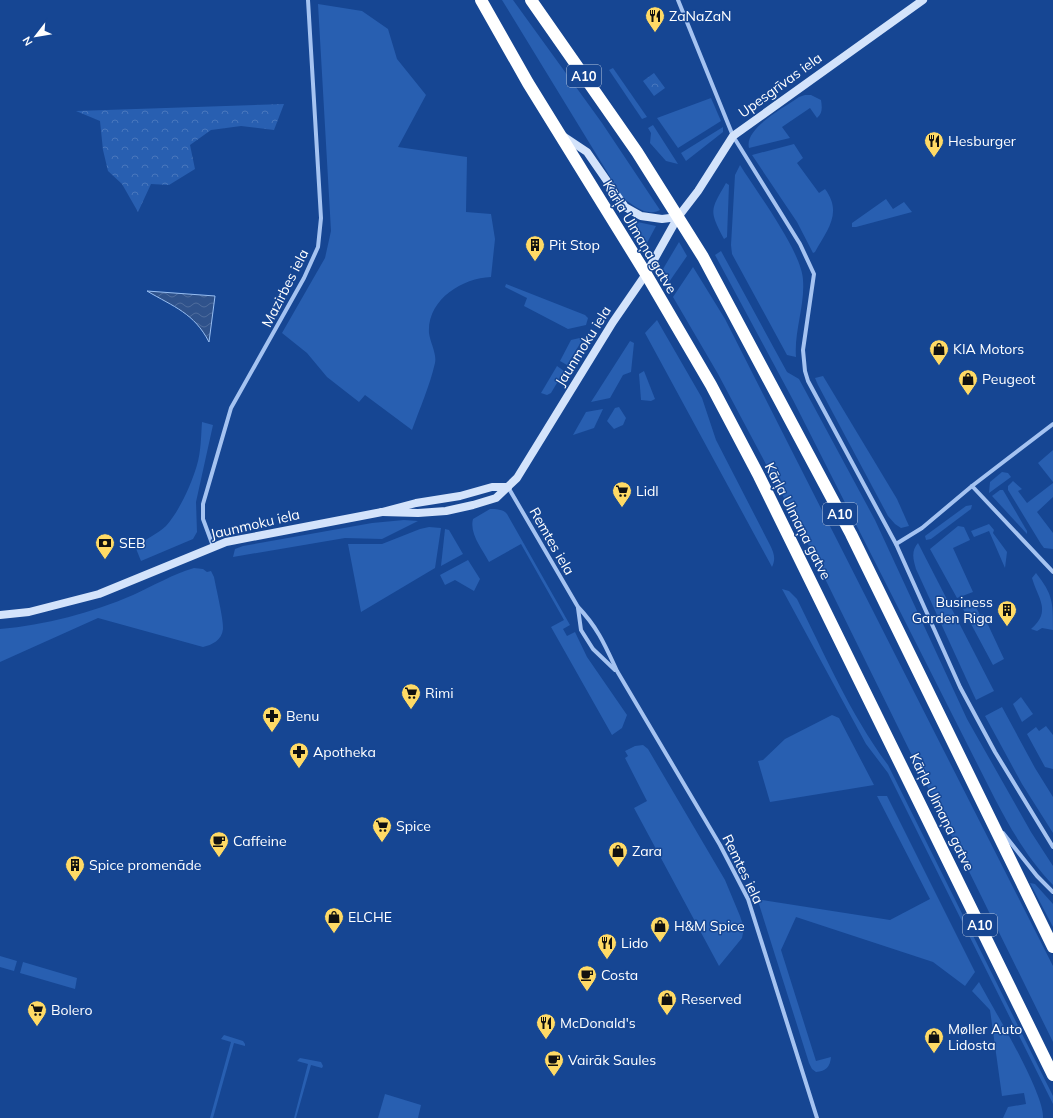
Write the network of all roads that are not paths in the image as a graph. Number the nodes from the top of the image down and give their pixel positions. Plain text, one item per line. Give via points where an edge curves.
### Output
1 (308, 0) edge
2 (481, 0) edge
3 (532, 0) edge
4 (678, 0) edge
5 (922, 0) edge
6 (561, 134) junction
7 (733, 136) junction
8 (678, 217) junction
9 (646, 274) junction
10 (1053, 424) edge
11 (508, 486) junction
12 (972, 486) junction
13 (382, 512) junction
14 (896, 544) junction
15 (213, 546) junction
16 (1053, 572) edge
17 (578, 607) junction
18 (0, 615) edge
19 (617, 671) junction
20 (990, 817) junction
21 (1053, 847) edge
22 (1053, 892) edge
23 (1053, 947) edge
24 (1053, 1075) edge
25 (817, 1118) edge

1 - 15 street, Mazirbes iela via 321,218 318,247 231,408 203,504 203,519
2 - 6 highway, Kārļa Ulmaņa gatve / A10 via 528,83
3 - 8 highway, A10 via 637,152
4 - 7 street
5 - 7 street, Upesgrīvas iela
6 - 8 street via 587,152 625,207 641,216 662,219
6 - 9 highway, Kārļa Ulmaņa gatve / A10
7 - 8 street, Upesgrīvas iela
7 - 14 street via 800,244 814,274 803,350 808,381
8 - 9 street, Jaunmoku iela
8 - 20 highway, A10 via 703,257 851,534
9 - 11 street, Jaunmoku iela via 613,322 517,478
9 - 24 highway, Kārļa Ulmaņa gatve / A10 via 711,385 759,476
10 - 12 street
11 - 13 street, Jaunmoku iela via 492,487
11 - 13 street, Jaunmoku iela via 496,498 446,511
11 - 17 street, Remtes iela
12 - 14 street via 922,528
12 - 16 street
13 - 15 street, Jaunmoku iela
14 - 21 street via 964,693 995,752
15 - 18 street, Jaunmoku iela via 99,594 29,612
17 - 19 street, Remtes iela via 593,623
17 - 19 street, Remtes iela via 581,630 592,649
19 - 25 street, Remtes iela via 716,838 748,899
20 - 22 street
20 - 23 highway, A10

